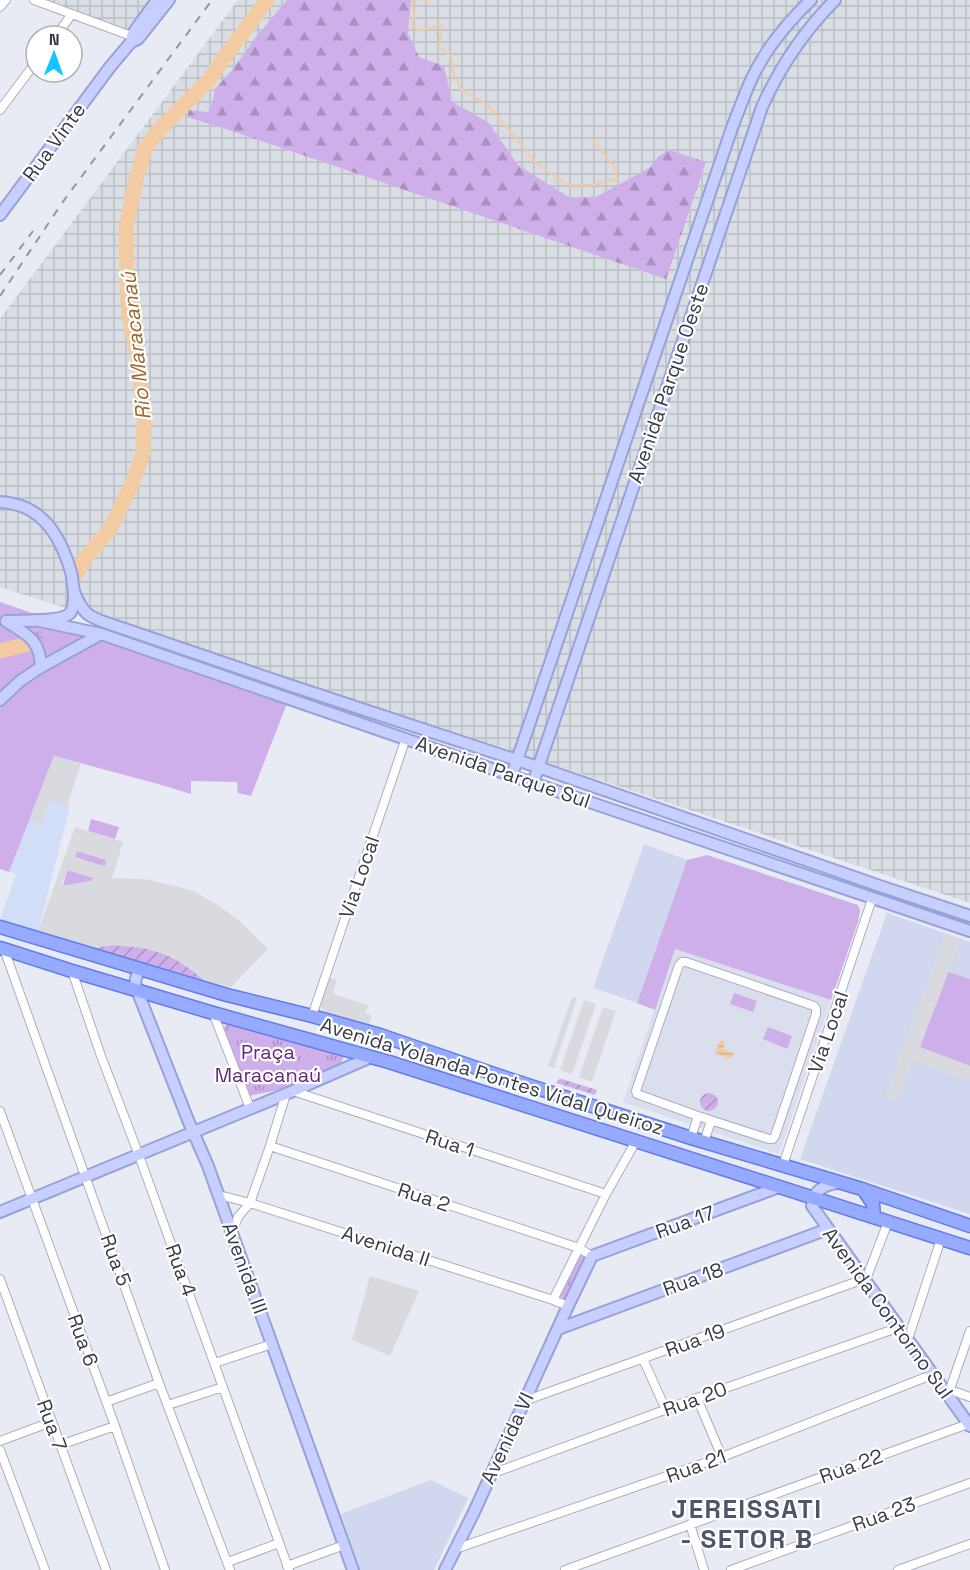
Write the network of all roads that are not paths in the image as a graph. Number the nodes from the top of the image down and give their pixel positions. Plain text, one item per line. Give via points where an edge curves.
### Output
1 (6, 0) edge
2 (34, 0) edge
3 (157, 0) edge
4 (169, 0) edge
5 (811, 0) edge
6 (835, 0) edge
7 (0, 7) edge
8 (72, 14) junction
9 (65, 24) edge
10 (134, 39) junction
11 (24, 78) edge
12 (0, 110) edge
13 (733, 126) junction
14 (753, 131) junction
15 (0, 216) edge
16 (0, 502) edge
17 (74, 592) junction
18 (3, 620) edge
19 (35, 620) junction
20 (101, 634) junction
21 (41, 667) junction
22 (0, 700) edge
23 (406, 738) junction
24 (518, 761) junction
25 (538, 767) junction
26 (512, 775) junction
27 (532, 783) junction
28 (872, 899) junction
29 (970, 916) edge
30 (0, 928) edge
31 (970, 931) edge
32 (2, 949) edge
33 (141, 970) junction
34 (72, 971) junction
35 (137, 990) junction
36 (213, 1013) junction
37 (312, 1016) junction
38 (371, 1057) junction
39 (482, 1070) junction
40 (506, 1078) junction
41 (475, 1089) junction
42 (290, 1092) junction
43 (500, 1097) junction
44 (250, 1108) junction
45 (0, 1111) edge
46 (698, 1116) junction
47 (711, 1121) junction
48 (194, 1132) junction
49 (691, 1138) junction
50 (636, 1141) junction
51 (704, 1142) junction
52 (270, 1146) junction
53 (139, 1155) junction
54 (783, 1165) junction
55 (86, 1176) junction
56 (845, 1183) junction
57 (779, 1187) junction
58 (862, 1189) junction
59 (606, 1194) junction
60 (219, 1195) junction
61 (31, 1198) junction
62 (814, 1198) junction
63 (250, 1203) junction
64 (0, 1212) edge
65 (874, 1217) junction
66 (888, 1222) junction
67 (970, 1226) edge
68 (828, 1229) junction
69 (232, 1233) junction
70 (941, 1239) junction
71 (579, 1248) junction
72 (970, 1248) edge
73 (592, 1256) junction
74 (0, 1279) edge
75 (864, 1279) junction
76 (554, 1300) junction
77 (568, 1306) junction
78 (900, 1328) junction
79 (558, 1329) junction
80 (970, 1332) edge
81 (908, 1339) junction
82 (272, 1344) junction
83 (643, 1359) junction
84 (215, 1363) junction
85 (934, 1374) junction
86 (159, 1383) junction
87 (223, 1387) junction
88 (949, 1393) junction
89 (970, 1397) edge
90 (697, 1398) junction
91 (524, 1401) junction
92 (106, 1402) junction
93 (168, 1405) junction
94 (666, 1410) junction
95 (51, 1422) junction
96 (969, 1425) edge
97 (115, 1426) junction
98 (0, 1441) edge
99 (60, 1445) junction
100 (0, 1450) edge
101 (722, 1457) junction
102 (3, 1468) edge
103 (491, 1474) junction
104 (970, 1483) edge
105 (690, 1524) junction
106 (279, 1543) junction
107 (970, 1544) edge
108 (344, 1545) junction
109 (455, 1549) junction
110 (229, 1566) edge
111 (288, 1568) edge
112 (45, 1570) edge
113 (106, 1570) edge
114 (165, 1570) edge
115 (353, 1570) edge
116 (445, 1570) edge
117 (564, 1570) edge
118 (704, 1570) edge
119 (731, 1570) edge
120 (898, 1570) edge

1 - 7 street
2 - 8 street
3 - 10 street
4 - 10 street
5 - 13 street, Avenida Parque Oeste via 780,33 760,63
6 - 14 street, Avenida Parque Oeste via 814,21 787,59 769,90
8 - 9 street
8 - 10 street
10 - 15 street, Rua Vinte
11 - 12 street
13 - 14 street
13 - 24 street, Avenida Parque Oeste
14 - 25 street, Avenida Parque Oeste
16 - 17 street, Avenida Parque Sul via 25,507 48,524 62,549
17 - 19 street, Avenida Parque Sul via 73,610 68,615
17 - 24 street, Avenida Parque Sul via 87,614 101,621
18 - 19 street, Avenida Parque Sul
18 - 21 street via 35,642
19 - 20 street, Avenida Parque Sul
20 - 21 street
20 - 23 street, Avenida Parque Sul
21 - 22 street
23 - 26 street, Avenida Parque Sul
23 - 37 street, Via Local
24 - 25 street, Avenida Parque Sul
24 - 26 street, Avenida Parque Oeste
25 - 27 street, Avenida Parque Oeste
25 - 29 street, Avenida Parque Sul
26 - 27 street, Avenida Parque Sul
27 - 28 street, Avenida Parque Sul
28 - 31 street, Avenida Parque Sul
28 - 54 street, Via Local
30 - 33 main road, Avenida Yolanda Pontes Vidal Queiroz
32 - 34 main road, Avenida Yolanda Pontes Vidal Queiroz
32 - 55 street, Rua 5
33 - 35 street via 136,977
33 - 37 main road, Avenida Yolanda Pontes Vidal Queiroz
34 - 35 main road, Avenida Yolanda Pontes Vidal Queiroz
34 - 53 street, Rua 4
35 - 36 main road, Avenida Yolanda Pontes Vidal Queiroz
35 - 48 street, Avenida III
36 - 38 main road, Avenida Yolanda Pontes Vidal Queiroz
36 - 44 street
37 - 39 main road, Avenida Yolanda Pontes Vidal Queiroz
38 - 41 main road, Avenida Yolanda Pontes Vidal Queiroz
38 - 42 street
39 - 40 main road, Avenida Yolanda Pontes Vidal Queiroz
39 - 41 main road
40 - 43 main road
40 - 49 main road, Avenida Yolanda Pontes Vidal Queiroz
41 - 43 main road, Avenida Yolanda Pontes Vidal Queiroz
42 - 44 street
42 - 52 street
42 - 59 street, Rua 1
43 - 50 main road, Avenida Yolanda Pontes Vidal Queiroz
44 - 48 street
45 - 61 street, Rua 6
46 - 47 street
46 - 47 street via 639,1096 636,1091 682,962 816,1009 773,1139
46 - 49 street
47 - 51 street
48 - 53 street
48 - 60 street, Avenida III
49 - 51 main road, Avenida Yolanda Pontes Vidal Queiroz
50 - 57 main road, Avenida Yolanda Pontes Vidal Queiroz
50 - 59 street
51 - 54 main road, Avenida Yolanda Pontes Vidal Queiroz
52 - 63 street
52 - 71 street, Rua 2
53 - 55 street
53 - 84 street, Rua 4
54 - 56 main road, Avenida Yolanda Pontes Vidal Queiroz
55 - 61 street
55 - 86 street, Rua 5
56 - 58 main road, Avenida Yolanda Pontes Vidal Queiroz
56 - 62 street via 828,1185 817,1191
57 - 62 main road, Avenida Yolanda Pontes Vidal Queiroz
57 - 73 street, Rua 17
58 - 65 main road via 873,1204
58 - 67 main road, Avenida Yolanda Pontes Vidal Queiroz
59 - 71 street
60 - 63 street, Avenida II
60 - 69 street, Avenida III
61 - 64 street
61 - 92 street, Rua 6
62 - 65 main road, Avenida Yolanda Pontes Vidal Queiroz
62 - 68 street, Avenida Contorno Sul via 812,1206
63 - 69 street via 238,1217
63 - 76 street, Avenida II
65 - 66 main road, Avenida Yolanda Pontes Vidal Queiroz
66 - 70 main road, Avenida Yolanda Pontes Vidal Queiroz
66 - 75 street
68 - 75 street, Avenida Contorno Sul
68 - 79 street, Rua 18
69 - 82 street, Avenida III
70 - 72 main road, Avenida Yolanda Pontes Vidal Queiroz
70 - 81 street
71 - 73 street, Rua 2
71 - 76 street
73 - 77 street, Avenida VI
74 - 95 street, Rua 7
75 - 78 street, Avenida Contorno Sul
75 - 83 street, Rua 19
76 - 77 street, Avenida II
77 - 79 street, Avenida VI
78 - 81 street, Avenida Contorno Sul
78 - 90 street, Rua 20
79 - 91 street, Avenida VI
80 - 88 street
81 - 85 street, Avenida Contorno Sul
82 - 84 street
82 - 108 street, Avenida III
83 - 91 street, Rua 19
83 - 94 street
84 - 87 street, Rua 4
85 - 88 street, Avenida Contorno Sul
85 - 101 street, Rua 21
86 - 92 street
86 - 93 street, Rua 5
87 - 93 street
87 - 106 street, Rua 4
88 - 89 street
88 - 96 street, Avenida Contorno Sul
90 - 94 street, Rua 20
90 - 101 street
91 - 103 street, Avenida VI
92 - 97 street, Rua 6
93 - 110 street, Rua 5
94 - 103 street, Rua 20
95 - 98 street
95 - 99 street, Rua 7
96 - 105 street, Rua 22
97 - 99 street
97 - 114 street, Rua 6
99 - 113 street, Rua 7
100 - 102 street
101 - 109 street, Rua 21
102 - 112 street
103 - 109 street, Avenida VI
104 - 119 street, Rua 23
105 - 117 street, Rua 22
105 - 118 street
106 - 110 street
106 - 111 street, Rua 4
107 - 120 street
108 - 111 street
108 - 115 street, Avenida III
109 - 116 street, Avenida VI

